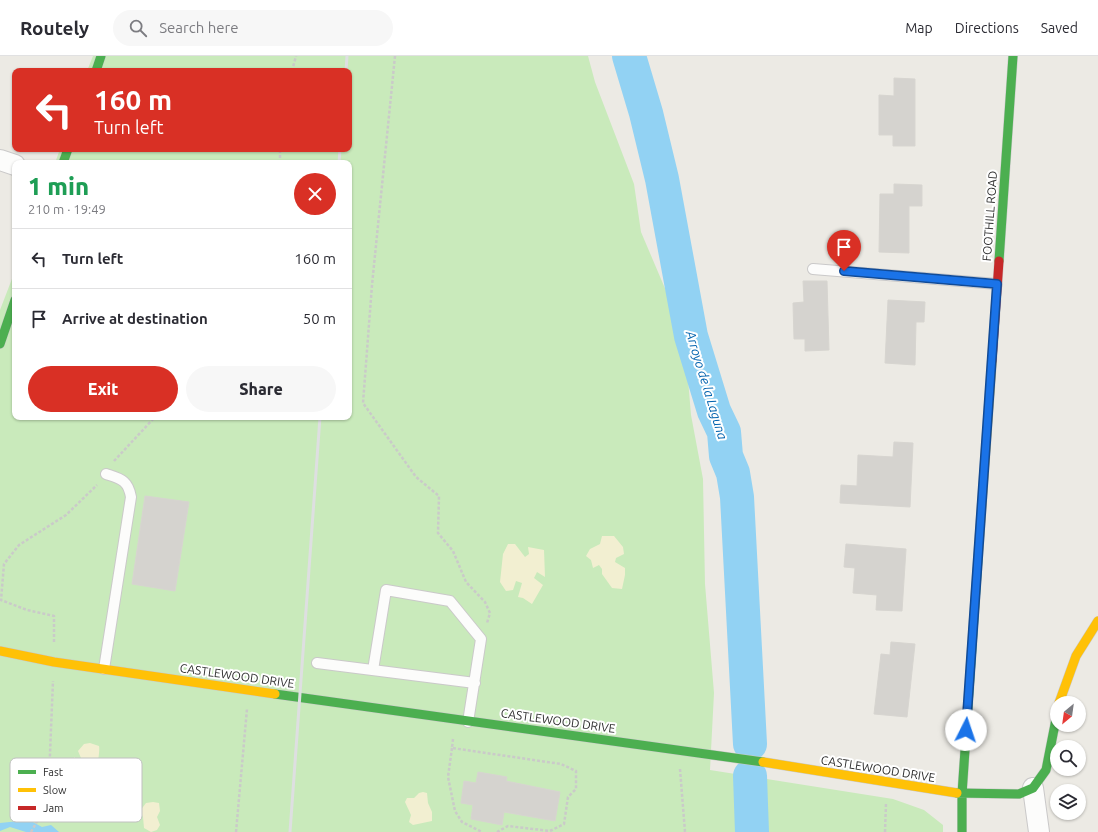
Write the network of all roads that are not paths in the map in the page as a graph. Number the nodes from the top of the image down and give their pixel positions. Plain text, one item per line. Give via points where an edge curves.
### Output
1 (101, 56) edge
2 (1013, 56) edge
3 (97, 68) edge
4 (0, 160) edge
5 (12, 164) edge
6 (813, 269) dead end
7 (997, 284) junction
8 (12, 309) edge
9 (0, 344) edge
10 (106, 474) road end
11 (1098, 621) edge
12 (0, 650) edge
13 (316, 663) dead end
14 (104, 670) junction
15 (373, 670) junction
16 (475, 683) junction
17 (1062, 696) edge
18 (468, 722) junction
19 (1053, 732) edge
20 (1033, 788) junction
21 (962, 794) junction
22 (962, 832) edge
23 (1039, 832) edge

1 - 3 street
2 - 7 street, FOOTHILL ROAD
4 - 5 street
6 - 7 lane
7 - 21 street, FOOTHILL ROAD
8 - 9 street
10 - 14 lane via 122,479 129,487 131,497
11 - 17 street via 1076,656
12 - 14 street, CASTLEWOOD DRIVE
13 - 15 lane
14 - 18 street, CASTLEWOOD DRIVE
15 - 16 lane
15 - 16 lane via 386,590 450,601 481,639
16 - 18 lane
18 - 21 street, CASTLEWOOD DRIVE via 682,750
19 - 20 street via 1046,770
20 - 21 street, CASTLEWOOD DRIVE via 1018,794
20 - 23 street
21 - 22 street, FOOTHILL ROAD

